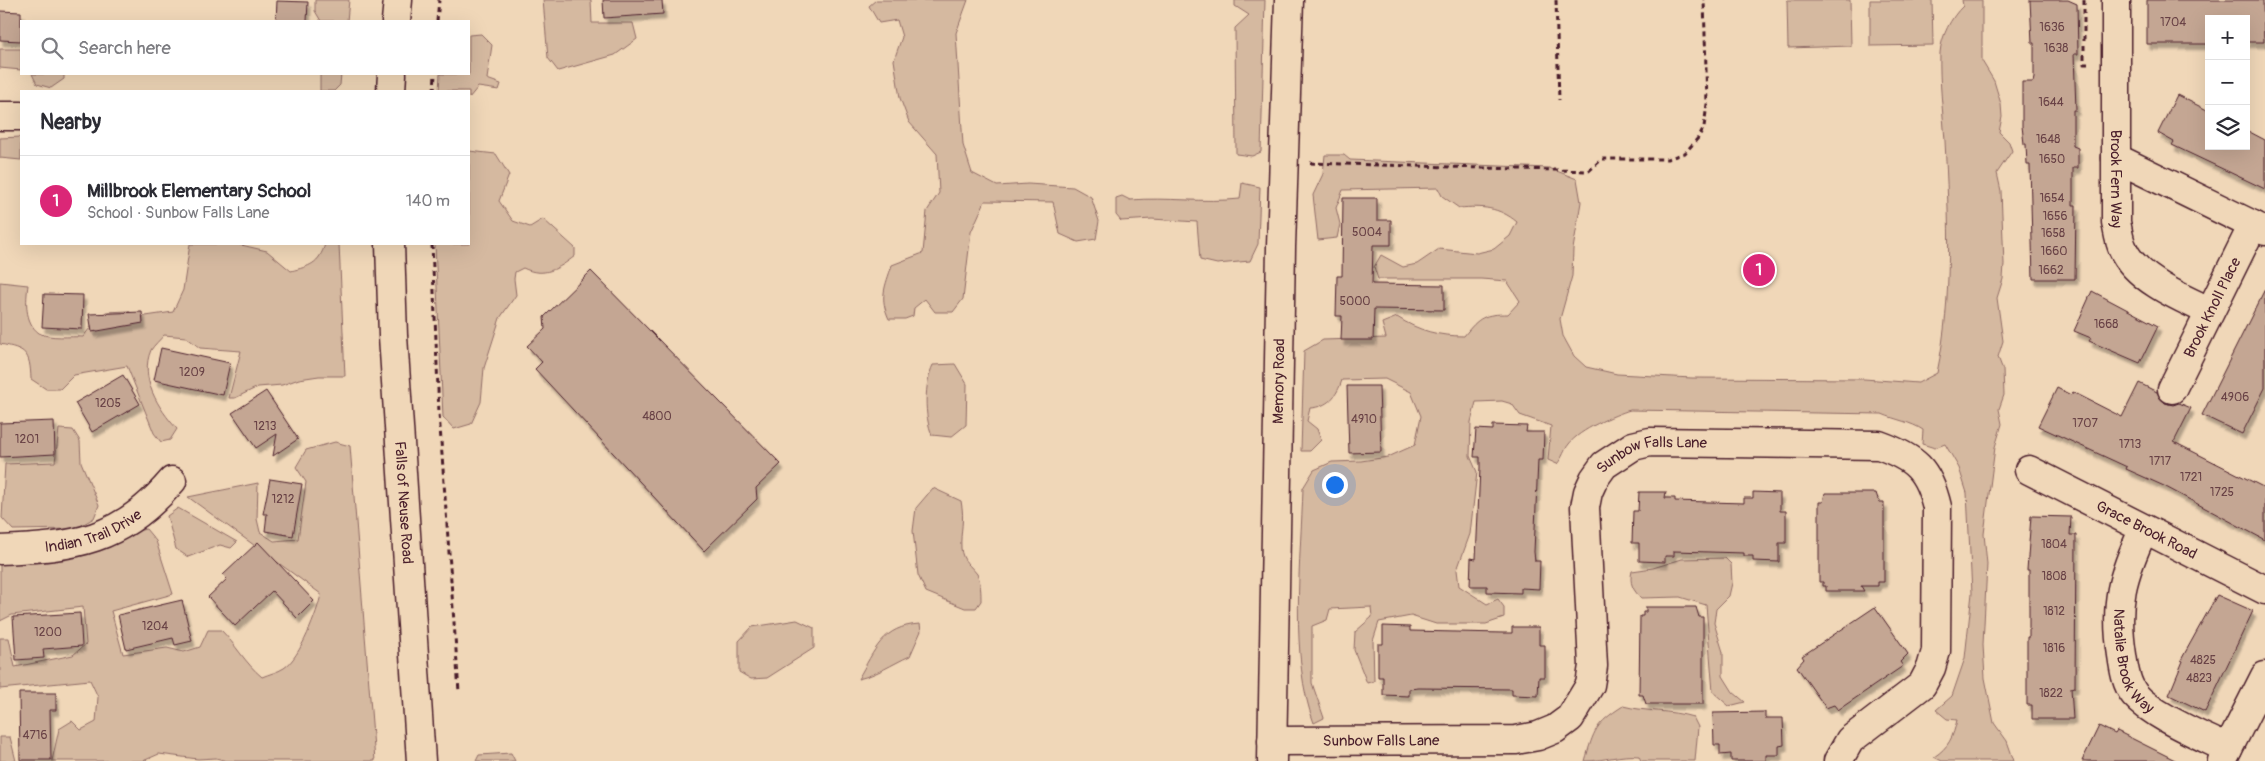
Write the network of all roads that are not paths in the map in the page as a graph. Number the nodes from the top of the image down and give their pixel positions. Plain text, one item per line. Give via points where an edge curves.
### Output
1 (398, 0) edge
2 (1289, 0) edge
3 (2116, 0) edge
4 (396, 20) edge
5 (392, 75) edge
6 (391, 90) edge
7 (0, 116) edge
8 (20, 116) edge
9 (2116, 158) junction
10 (2259, 228) edge
11 (390, 245) edge
12 (2209, 311) junction
13 (2172, 389) dead end
14 (2029, 470) dead end
15 (172, 481) dead end
16 (2144, 529) junction
17 (0, 550) edge
18 (2265, 590) edge
19 (2265, 676) edge
20 (1272, 751) edge
21 (2225, 755) edge
22 (421, 761) edge
23 (1838, 761) edge

1 - 4 street
2 - 20 street, Memory Road
3 - 9 street, Brook Fern Way
5 - 6 street
7 - 8 street
9 - 10 street
9 - 12 street, Brook Fern Way via 2116,222 2123,249 2142,274 2169,293
10 - 12 street, Brook Knoll Place
11 - 22 street, Falls of Neuse Road
12 - 13 street, Brook Knoll Place
14 - 16 street, Grace Brook Road
15 - 17 street, Indian Trail Drive via 155,501 137,515 116,529 87,541 50,548
16 - 18 street, Grace Brook Road
16 - 21 street, Natalie Brook Way via 2120,590 2118,620 2125,676 2135,694 2151,709
19 - 21 street
20 - 23 street, Sunbow Falls Lane via 1516,740 1555,729 1570,718 1590,685 1593,666 1585,507 1594,478 1604,466 1633,446 1650,442 1879,445 1912,460 1925,472 1933,489 1937,507 1936,650 1922,684 1850,740

